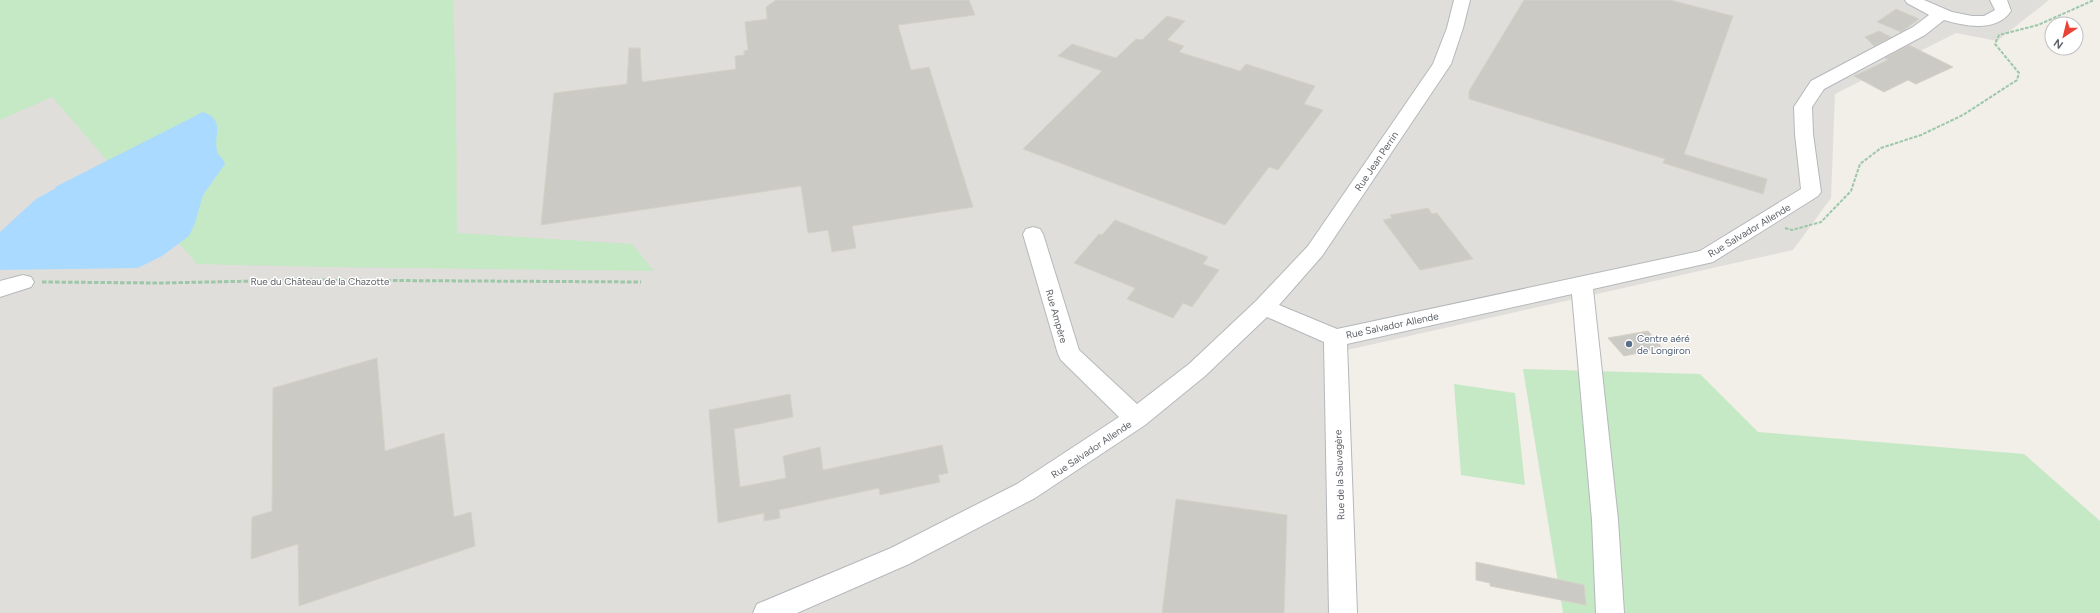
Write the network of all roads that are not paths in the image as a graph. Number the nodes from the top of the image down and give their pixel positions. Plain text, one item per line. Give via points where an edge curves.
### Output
1 (1462, 0) edge
2 (1913, 0) edge
3 (1998, 0) edge
4 (1941, 14) junction
5 (1033, 234) dead end
6 (23, 282) road end
7 (1582, 284) junction
8 (0, 289) edge
9 (1264, 307) junction
10 (1334, 338) junction
11 (1136, 418) junction
12 (767, 613) edge
13 (1343, 613) edge
14 (1610, 613) edge

1 - 9 street, Rue Jean Perrin via 1442,64 1316,251
2 - 4 street
3 - 4 street via 2003,11 1999,17 1989,20 1974,21
4 - 7 street, Rue Salvador Allende via 1919,31 1816,85 1803,107 1811,192 1706,257
5 - 11 street, Rue Ampère via 1068,354
6 - 8 street
7 - 10 street, Rue Salvador Allende
7 - 14 street via 1606,520
9 - 10 street, Rue Salvador Allende
9 - 11 street, Rue Salvador Allende via 1197,370
10 - 13 street, Rue de la Sauvagère
11 - 12 street, Rue Salvador Allende via 1026,492 900,556

